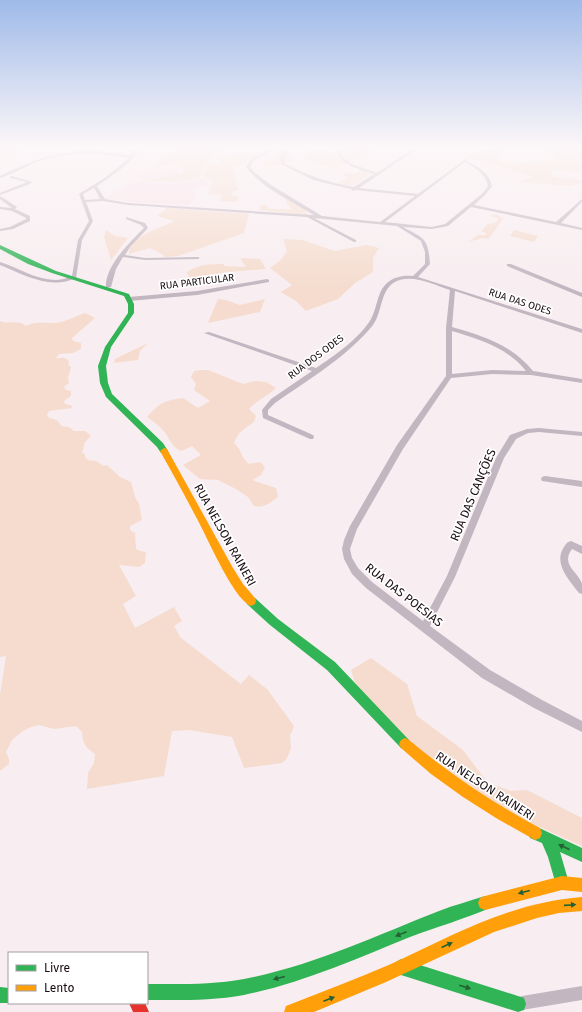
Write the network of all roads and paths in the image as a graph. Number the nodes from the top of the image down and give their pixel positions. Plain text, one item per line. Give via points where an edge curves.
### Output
1 (81, 194) edge
2 (100, 194) edge
3 (285, 194) edge
4 (409, 194) edge
5 (484, 194) edge
6 (419, 195) joint
7 (0, 197) edge
8 (104, 200) junction
9 (582, 200) edge
10 (83, 201) junction
11 (470, 205) junction
12 (85, 206) junction
13 (0, 208) edge
14 (13, 210) junction
15 (306, 216) junction
16 (321, 217) junction
17 (128, 218) dead end
18 (381, 223) junction
19 (397, 224) junction
20 (557, 224) junction
21 (582, 229) edge
22 (0, 230) edge
23 (354, 241) dead end
24 (0, 247) edge
25 (123, 256) junction
26 (198, 258) dead end
27 (0, 263) edge
28 (509, 265) dead end
29 (415, 277) junction
30 (72, 278) junction
31 (267, 281) dead end
32 (108, 287) junction
33 (453, 289) junction
34 (582, 295) edge
35 (129, 299) junction
36 (449, 328) junction
37 (582, 331) edge
38 (207, 333) dead end
39 (316, 370) junction
40 (531, 373) junction
41 (449, 376) junction
42 (582, 381) edge
43 (582, 434) edge
44 (310, 437) dead end
45 (545, 479) dead end
46 (582, 484) edge
47 (582, 550) edge
48 (582, 590) edge
49 (425, 626) junction
50 (582, 727) edge
51 (547, 839) junction
52 (582, 855) edge
53 (562, 883) junction
54 (582, 885) edge
55 (582, 904) edge
56 (401, 967) junction
57 (148, 992) edge
58 (582, 993) edge
59 (518, 1004) junction
60 (292, 1012) edge
61 (498, 1012) edge

1 - 10 street
2 - 8 street
3 - 16 street
4 - 6 street
5 - 11 street
6 - 18 street
7 - 14 street via 15,208
8 - 10 street
8 - 12 street
8 - 15 street
9 - 20 street
10 - 12 street
11 - 19 street via 443,226 427,228
11 - 20 street
12 - 30 street via 91,221 80,240 76,274
13 - 14 street
14 - 22 street via 28,217 28,220
15 - 16 street
15 - 23 street
16 - 18 street
17 - 25 street via 146,228
18 - 19 street
19 - 29 street via 424,242 428,264
20 - 21 street
24 - 30 main road via 32,264
25 - 26 street via 145,260
25 - 32 street via 113,270
27 - 30 street via 48,281 61,282
28 - 34 street
29 - 33 street, RUA DOS ODES
29 - 39 street, RUA DOS ODES via 399,278 386,286 372,322 343,351
30 - 32 main road
31 - 35 street, RUA PARTICULAR via 197,293
32 - 35 main road via 123,292
33 - 36 street
33 - 37 street, RUA DAS ODES
35 - 51 main road, RUA NELSON RAINERI via 131,313 108,347 104,358 104,383 109,395 160,445 245,595 274,622 331,666 395,735 426,763 508,818
36 - 40 street via 507,350 524,362
36 - 41 street
38 - 39 street
39 - 44 street, RUA DOS ODES via 267,406 264,413 265,416
40 - 41 street via 492,372
40 - 42 street
41 - 49 street, RUA DAS POESIAS via 400,447 353,528 346,549 355,571 369,585
43 - 49 street, RUA DAS CANÇÕES via 539,430 527,431 513,437 500,458 451,577
45 - 46 street
47 - 48 street via 571,544 564,553 566,566
49 - 50 street, RUA DAS POESIAS via 486,674
52 -> 51 main road, RUA NELSON RAINERI
51 - 53 main road via 555,856
53 - 54 main road
53 -> 57 main road via 501,898 435,920 332,962 290,975 243,987 190,992
56 -> 55 main road via 530,912 551,906
56 -> 59 main road
60 -> 56 main road via 332,998
58 - 59 street
59 - 61 street

